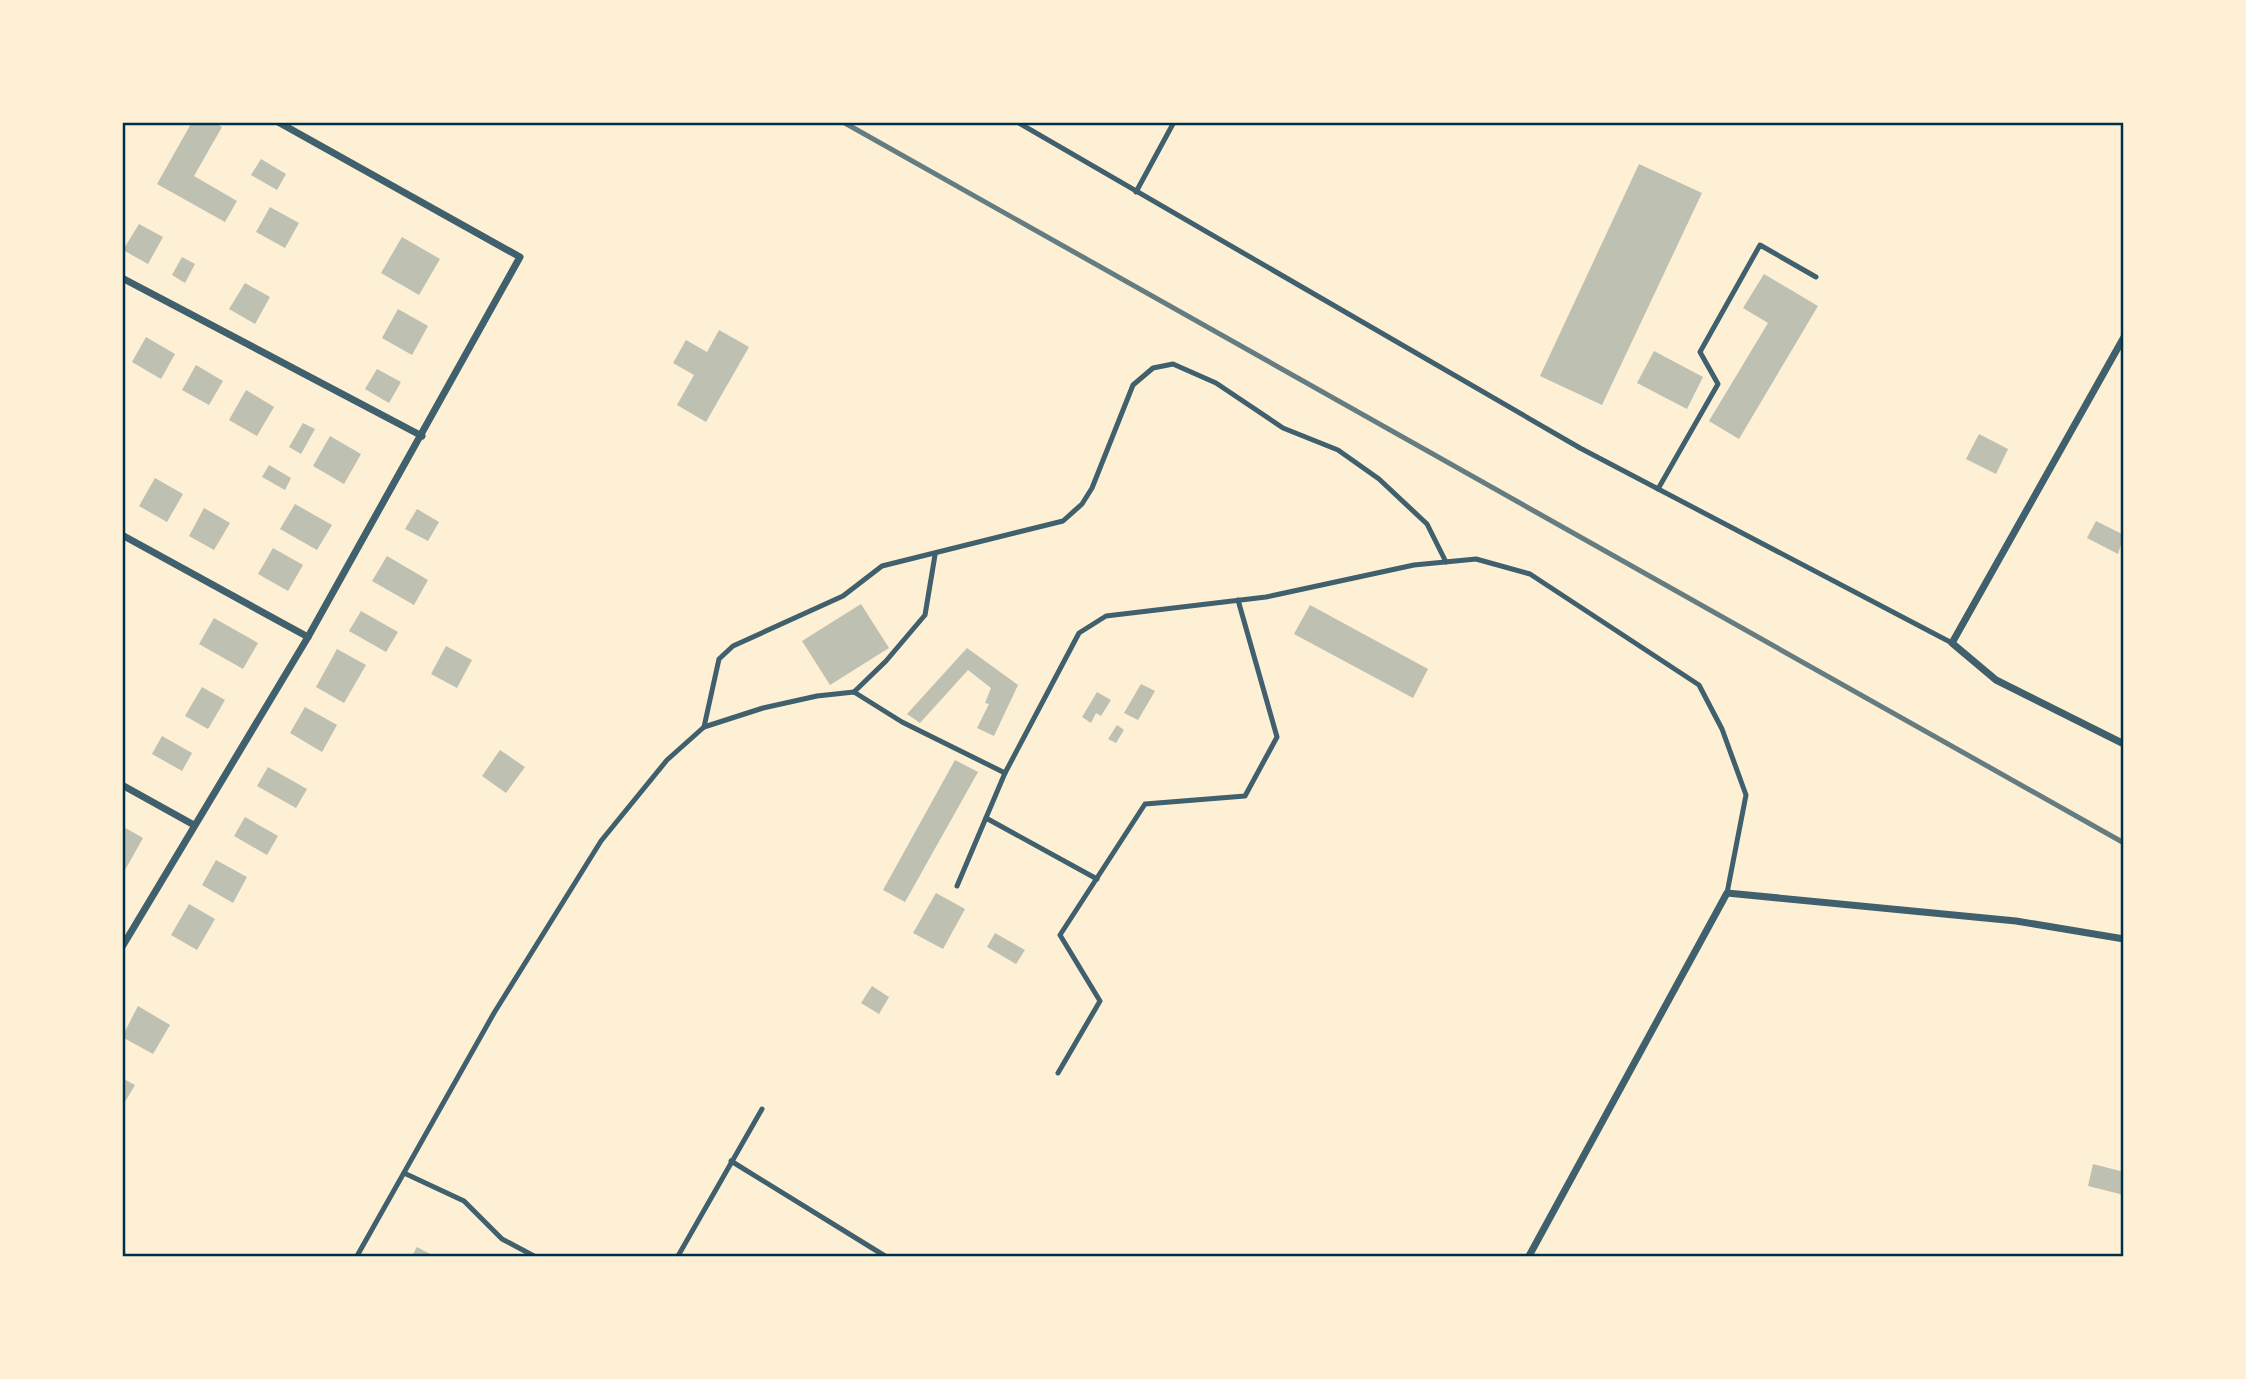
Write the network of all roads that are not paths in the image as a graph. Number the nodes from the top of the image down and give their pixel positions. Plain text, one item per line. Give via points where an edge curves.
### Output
1 (278, 122) edge
2 (1017, 122) edge
3 (1174, 122) edge
4 (1136, 192) junction
5 (1816, 277) dead end
6 (122, 278) edge
7 (2123, 337) edge
8 (422, 436) junction
9 (1658, 489) junction
10 (122, 535) edge
11 (935, 555) junction
12 (1446, 562) junction
13 (1238, 600) junction
14 (308, 636) junction
15 (1952, 643) junction
16 (854, 692) junction
17 (704, 727) junction
18 (2123, 744) edge
19 (1005, 773) junction
20 (122, 785) edge
21 (986, 818) junction
22 (194, 825) junction
23 (1097, 879) junction
24 (957, 886) dead end
25 (1727, 893) junction
26 (2123, 939) edge
27 (122, 947) edge
28 (1058, 1073) dead end
29 (762, 1109) dead end
30 (731, 1161) junction
31 (404, 1172) junction
32 (357, 1256) edge
33 (534, 1256) edge
34 (678, 1256) edge
35 (886, 1256) edge
36 (1529, 1256) edge

1 - 8 street via 520,257
2 - 4 lane
3 - 4 lane
4 - 9 lane via 1466,384
5 - 9 lane via 1760,245 1700,352 1718,384
6 - 8 street
7 - 15 street
8 - 14 street
9 - 15 lane
10 - 14 street
11 - 12 lane via 1063,521 1092,488 1133,385 1153,368 1173,364 1216,383 1283,428 1338,450 1380,479 1427,524
11 - 16 lane via 926,615
11 - 17 lane via 882,566 842,596 733,646 719,659
12 - 13 lane
12 - 25 lane via 1476,559 1530,573 1699,684 1722,729 1746,795
13 - 19 lane via 1106,616 1079,632
13 - 23 lane via 1277,737 1245,796 1146,804
14 - 22 street
15 - 18 street via 1996,680
16 - 17 lane via 763,708
16 - 19 lane via 902,722
17 - 31 lane via 667,760 601,841 494,1013
19 - 21 lane
20 - 22 street
21 - 23 lane
21 - 24 lane
22 - 27 street
23 - 28 lane via 1060,935 1100,1002
25 - 26 street via 2016,921
25 - 36 street
29 - 30 lane
30 - 34 lane
30 - 35 lane
31 - 32 lane
31 - 33 lane via 464,1201 502,1239

